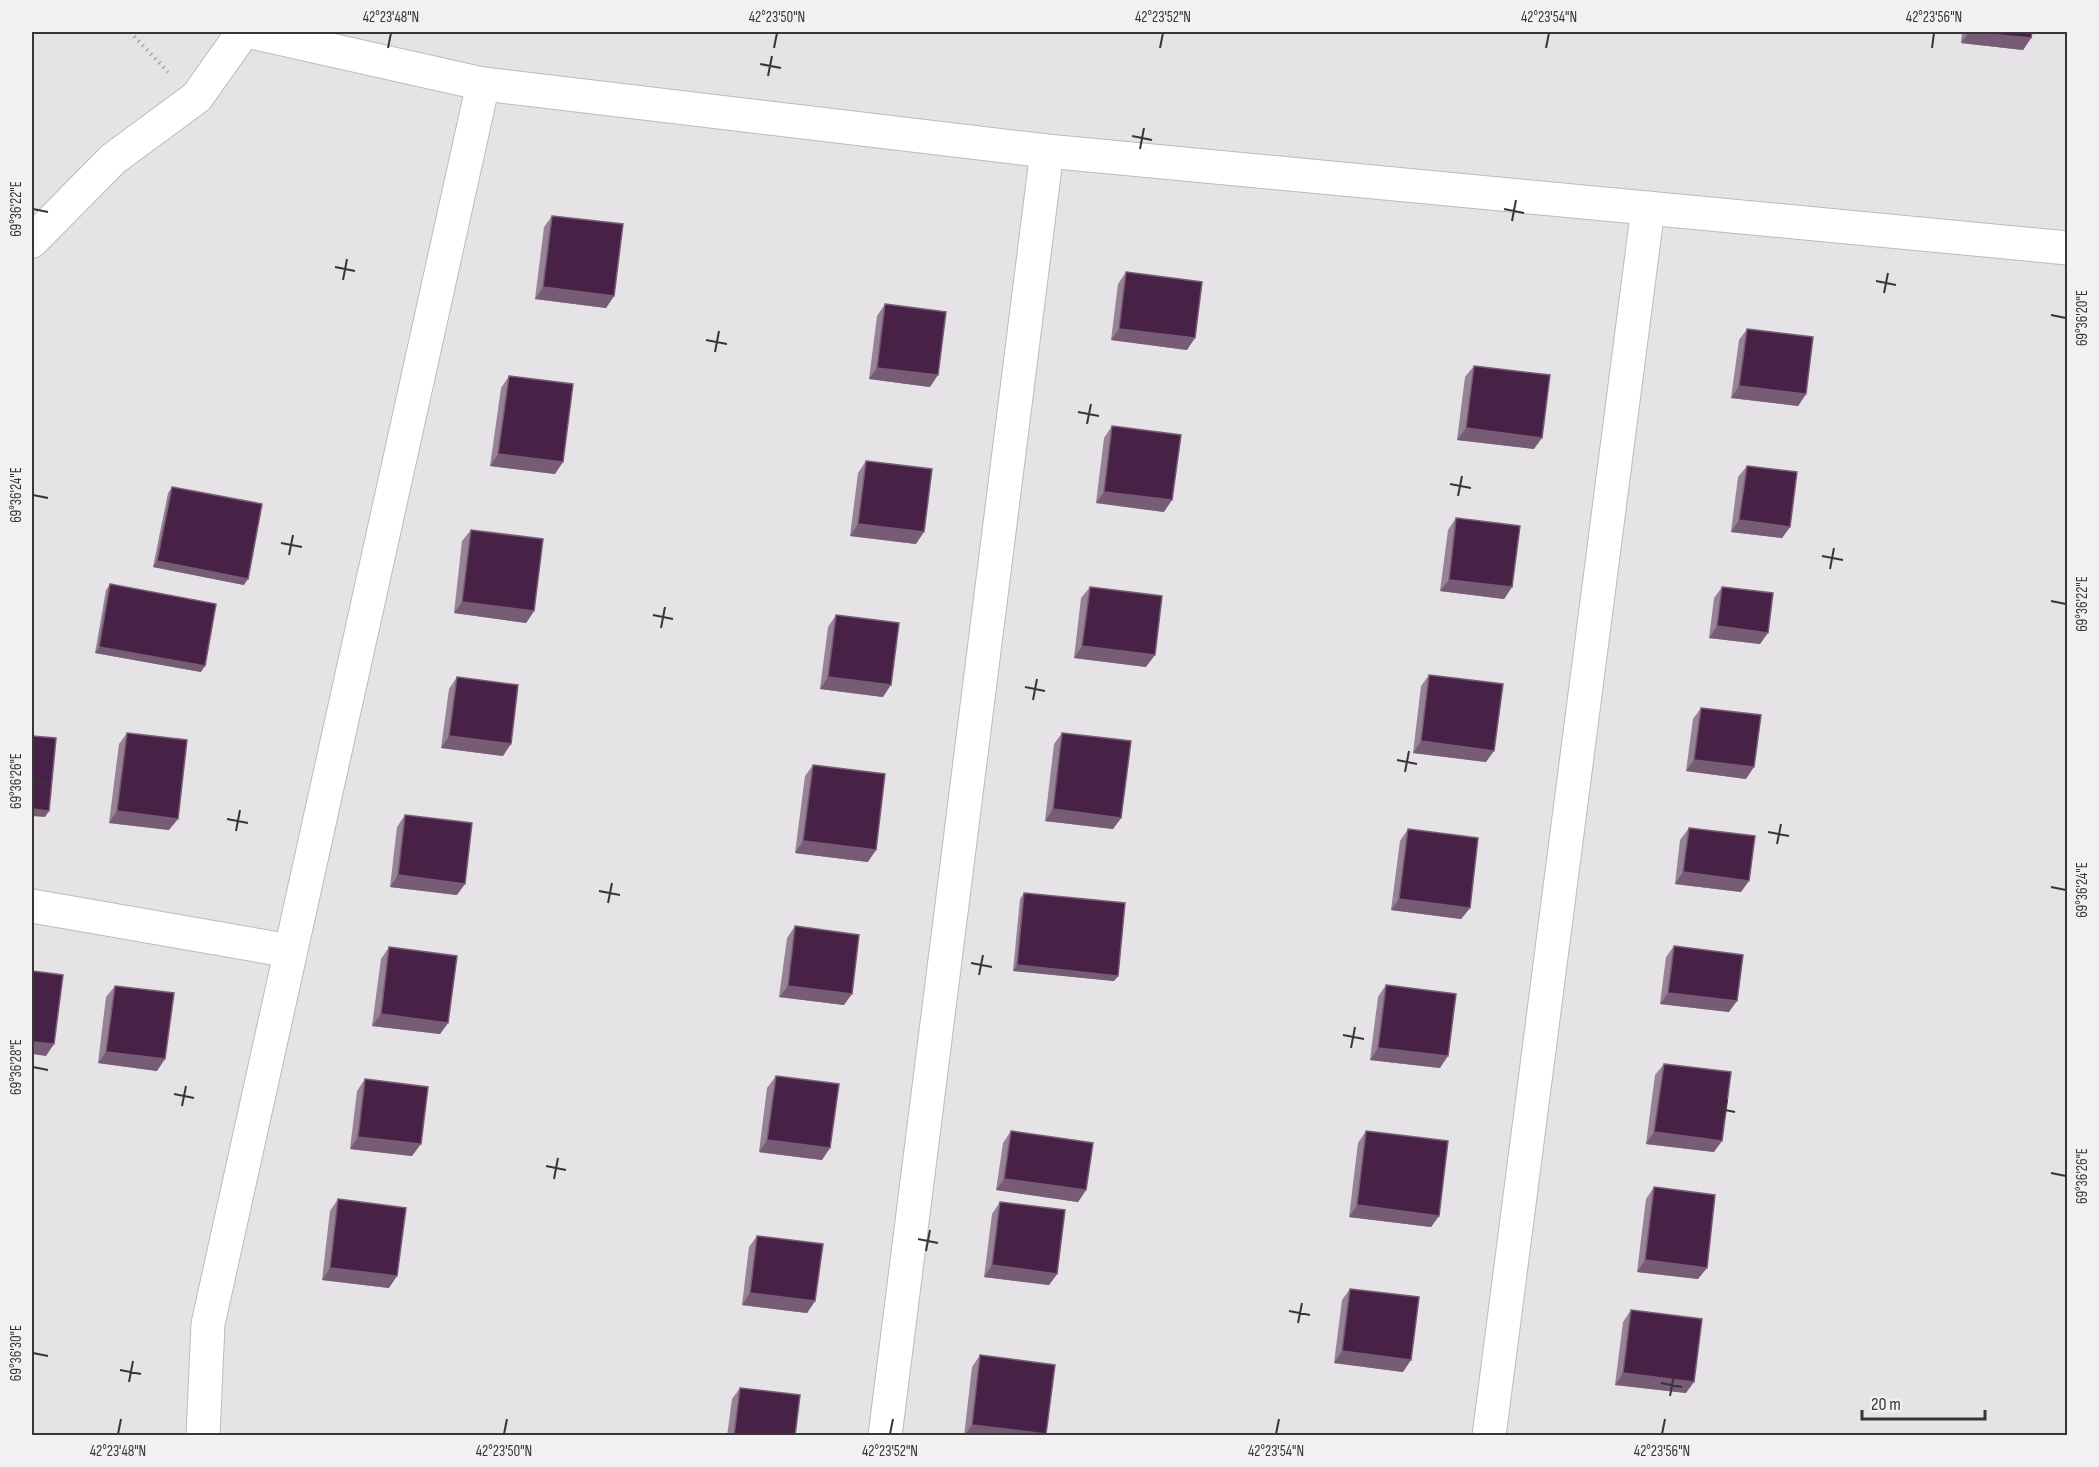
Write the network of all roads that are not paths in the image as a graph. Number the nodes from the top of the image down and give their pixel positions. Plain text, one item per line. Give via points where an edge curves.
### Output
1 (243, 32) edge
2 (251, 32) edge
3 (483, 84) junction
4 (1047, 151) junction
5 (1648, 208) junction
6 (32, 241) edge
7 (2067, 248) edge
8 (32, 906) edge
9 (290, 951) junction
10 (203, 1436) edge
11 (885, 1436) edge
12 (1489, 1436) edge

1 - 6 street via 197,97 113,159
2 - 3 street
3 - 4 street
3 - 9 street
4 - 5 street
4 - 11 street
5 - 7 street
5 - 12 street
8 - 9 street
9 - 10 street via 208,1324

